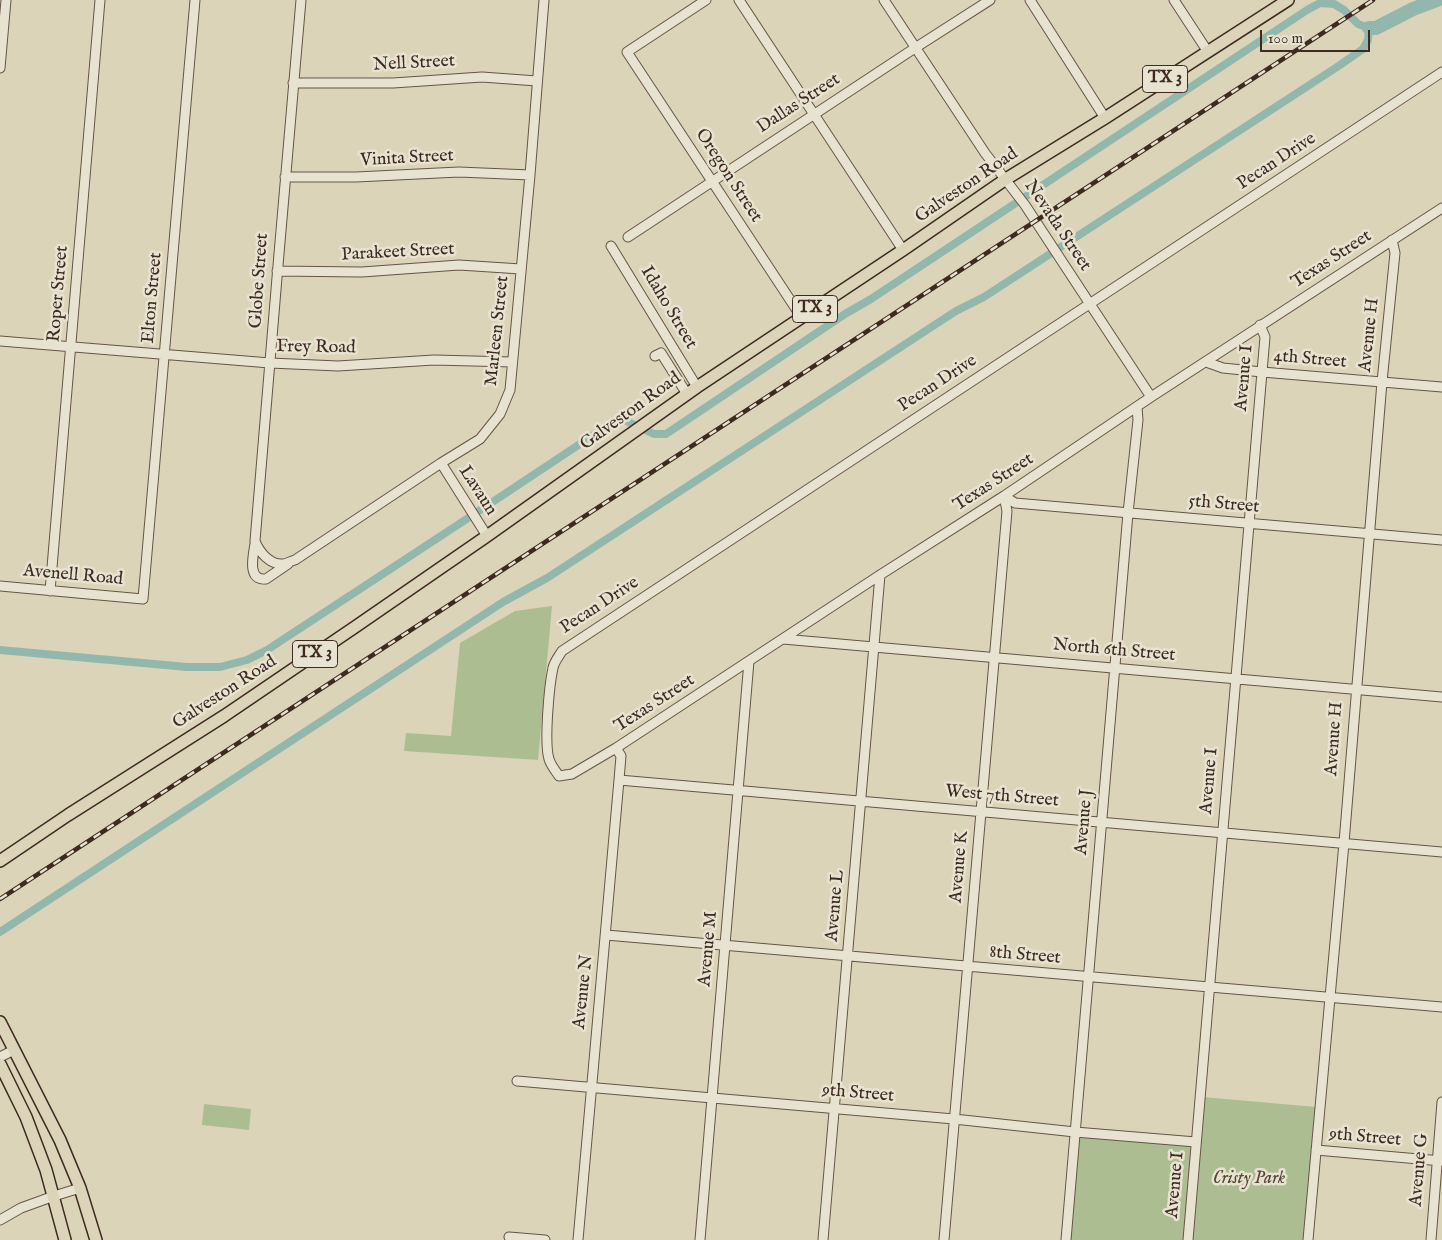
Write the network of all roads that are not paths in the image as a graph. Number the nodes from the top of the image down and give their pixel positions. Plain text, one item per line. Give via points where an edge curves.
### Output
1 (6, 0) edge
2 (100, 0) edge
3 (195, 0) edge
4 (301, 0) edge
5 (544, 0) edge
6 (706, 0) edge
7 (740, 0) edge
8 (884, 0) edge
9 (990, 0) edge
10 (1030, 0) edge
11 (1174, 0) edge
12 (1288, 0) edge
13 (915, 48) junction
14 (1208, 52) junction
15 (0, 68) edge
16 (1442, 72) edge
17 (537, 81) junction
18 (293, 83) junction
19 (814, 114) junction
20 (1105, 118) junction
21 (530, 175) junction
22 (285, 177) junction
23 (1006, 179) junction
24 (712, 182) junction
25 (1442, 208) edge
26 (628, 237) dead end
27 (1392, 240) junction
28 (611, 246) dead end
29 (903, 250) junction
30 (521, 269) junction
31 (277, 271) junction
32 (1090, 304) junction
33 (802, 318) junction
34 (1260, 325) junction
35 (0, 341) edge
36 (71, 346) junction
37 (164, 355) junction
38 (655, 356) dead end
39 (512, 362) junction
40 (1206, 362) junction
41 (270, 364) junction
42 (1262, 372) junction
43 (1382, 382) junction
44 (697, 387) junction
45 (1442, 387) edge
46 (687, 394) junction
47 (1150, 398) junction
48 (1137, 407) junction
49 (440, 463) junction
50 (1004, 496) junction
51 (1128, 513) junction
52 (1249, 523) junction
53 (1369, 534) junction
54 (487, 536) junction
55 (1442, 540) edge
56 (255, 541) junction
57 (295, 560) junction
58 (880, 575) junction
59 (0, 586) edge
60 (50, 590) junction
61 (143, 599) joint
62 (784, 638) junction
63 (874, 646) junction
64 (994, 657) junction
65 (750, 662) junction
66 (1115, 668) junction
67 (1235, 678) junction
68 (1356, 689) junction
69 (1442, 697) edge
70 (616, 748) junction
71 (559, 776) joint
72 (619, 780) junction
73 (738, 790) junction
74 (860, 801) junction
75 (981, 811) junction
76 (1102, 822) junction
77 (1222, 832) junction
78 (1344, 843) junction
79 (1442, 852) edge
80 (0, 861) edge
81 (606, 935) junction
82 (725, 946) junction
83 (848, 956) junction
84 (967, 967) junction
85 (1088, 977) junction
86 (1209, 987) junction
87 (1329, 998) junction
88 (1442, 1007) edge
89 (0, 1022) edge
90 (14, 1050) junction
91 (0, 1057) edge
92 (0, 1064) edge
93 (517, 1081) dead end
94 (591, 1088) junction
95 (712, 1098) junction
96 (1442, 1102) edge
97 (834, 1108) junction
98 (954, 1119) junction
99 (1075, 1132) junction
100 (1196, 1142) junction
101 (1316, 1150) junction
102 (1440, 1161) edge
103 (80, 1188) junction
104 (54, 1196) junction
105 (0, 1220) edge
106 (509, 1237) dead end
107 (65, 1240) edge
108 (96, 1240) edge
109 (545, 1240) edge
110 (578, 1240) edge
111 (700, 1240) edge
112 (823, 1240) edge
113 (944, 1240) edge
114 (1066, 1240) edge
115 (1188, 1240) edge
116 (1308, 1240) edge
117 (1431, 1240) edge

1 - 15 street
2 - 36 street, Roper Street
3 - 37 street, Elton Street
4 - 18 street, Globe Street
5 - 17 street, Marleen Street
6 - 24 street, Oregon Street via 627,52
7 - 19 street
8 - 13 street, Nevada Street
9 - 13 street, Dallas Street
10 - 20 street
11 - 14 street
12 - 14 main road, Galveston Road / TX 3
13 - 19 street, Dallas Street
13 - 23 street, Nevada Street
14 - 20 main road, Galveston Road / TX 3
16 - 32 street, Pecan Drive
17 - 18 street, Nell Street via 482,78 392,83
17 - 21 street, Marleen Street
18 - 22 street, Globe Street
19 - 24 street, Dallas Street
19 - 29 street
20 - 23 main road, Galveston Road / TX 3
21 - 22 street, Vinita Street via 459,172
21 - 30 street, Marleen Street
22 - 31 street, Globe Street
23 - 29 main road, Galveston Road / TX 3
23 - 32 street, Nevada Street
24 - 26 street, Dallas Street
24 - 33 street, Oregon Street
25 - 27 street, Texas Street
27 - 34 street, Texas Street
27 - 43 street, Avenue H via 1395,253
28 - 44 street, Idaho Street
29 - 33 main road, Galveston Road / TX 3
30 - 31 street, Parakeet Street via 459,265 362,272
30 - 39 street, Marleen Street
31 - 41 street, Globe Street
32 - 47 street, Nevada Street
32 - 71 street, Pecan Drive via 562,651 553,666 547,741 549,759
33 - 44 main road, Galveston Road / TX 3
34 - 40 street, Texas Street
34 - 42 street, Avenue I via 1264,337
35 - 36 street, Frey Road
36 - 37 street, Frey Road
36 - 60 street, Roper Street
37 - 41 street, Frey Road
37 - 61 street, Elton Street
38 - 46 street via 661,353
39 - 41 street, Frey Road via 434,360 338,366
39 - 49 street, Marleen Street via 510,390 500,414 480,439
40 - 42 street, 4th Street via 1222,368
40 - 47 street, Texas Street
41 - 56 street, Globe Street
42 - 43 street, 4th Street
42 - 52 street, Avenue I
43 - 45 street, 4th Street
43 - 53 street, Avenue H
44 - 46 main road, Galveston Road / TX 3
46 - 54 main road, Galveston Road / TX 3
47 - 48 street, Texas Street
48 - 50 street, Texas Street
48 - 51 street, Avenue J
49 - 54 street, Lavaun
49 - 57 street, Marleen Street
50 - 51 street, 5th Street via 1015,503
50 - 58 street, Texas Street
50 - 64 street, Avenue K via 1007,511
51 - 52 street, 5th Street
51 - 66 street, Avenue J
52 - 53 street, 5th Street
52 - 67 street, Avenue I
53 - 55 street, 5th Street
53 - 68 street, Avenue H
54 - 80 main road, Galveston Road / TX 3 via 224,716
56 - 57 street via 259,551 268,559 281,564
56 - 57 street, Globe Street via 252,562 255,577 266,579
58 - 62 street, Texas Street
58 - 63 street, Avenue L
59 - 60 street, Avenell Road
60 - 61 street, Avenell Road
62 - 63 street, North 6th Street
62 - 65 street, Texas Street
63 - 64 street, North 6th Street
63 - 74 street, Avenue L
64 - 66 street, North 6th Street
64 - 75 street, Avenue K
65 - 70 street, Texas Street
65 - 73 street, Avenue M
66 - 67 street, North 6th Street
66 - 76 street, Avenue J
67 - 68 street, North 6th Street
67 - 77 street, Avenue I
68 - 69 street, North 6th Street
68 - 78 street, Avenue H
70 - 71 street, Texas Street via 572,774
70 - 72 street, Avenue N via 621,756
72 - 73 street, West 7th Street
72 - 81 street, Avenue N
73 - 74 street, West 7th Street
73 - 82 street, Avenue M
74 - 75 street, West 7th Street
74 - 83 street, Avenue L
75 - 76 street, West 7th Street
75 - 84 street, Avenue K
76 - 77 street, West 7th Street
76 - 85 street, Avenue J
77 - 78 street, West 7th Street
77 - 86 street, Avenue I
78 - 79 street, West 7th Street
78 - 87 street, Avenue H
81 - 82 street, 8th Street
81 - 94 street, Avenue N
82 - 83 street, 8th Street
82 - 95 street, Avenue M
83 - 84 street, 8th Street
83 - 97 street, Avenue L
84 - 85 street, 8th Street
84 - 98 street, Avenue K
85 - 86 street, 8th Street
85 - 99 street, Avenue J
86 - 87 street, 8th Street
86 - 100 street, Avenue I
87 - 88 street, 8th Street
87 - 101 street, Avenue H
89 - 90 main road
90 - 91 street
90 - 103 main road via 60,1140
92 - 104 main road via 26,1118
93 - 94 street, 9th Street
94 - 95 street, 9th Street
94 - 110 street, Avenue N
95 - 97 street, 9th Street
95 - 111 street, Avenue M
96 - 102 street, Avenue G
97 - 98 street, 9th Street
97 - 112 street, Avenue L
98 - 99 street, 9th Street
98 - 113 street, Avenue K
99 - 100 street, 9th Street
99 - 114 street, Avenue J
100 - 115 street, Avenue I
101 - 102 street, 9th Street
101 - 116 street, Avenue H
102 - 117 street, Avenue G
103 - 104 street
103 - 108 main road
104 - 105 street
104 - 107 main road
106 - 109 street

